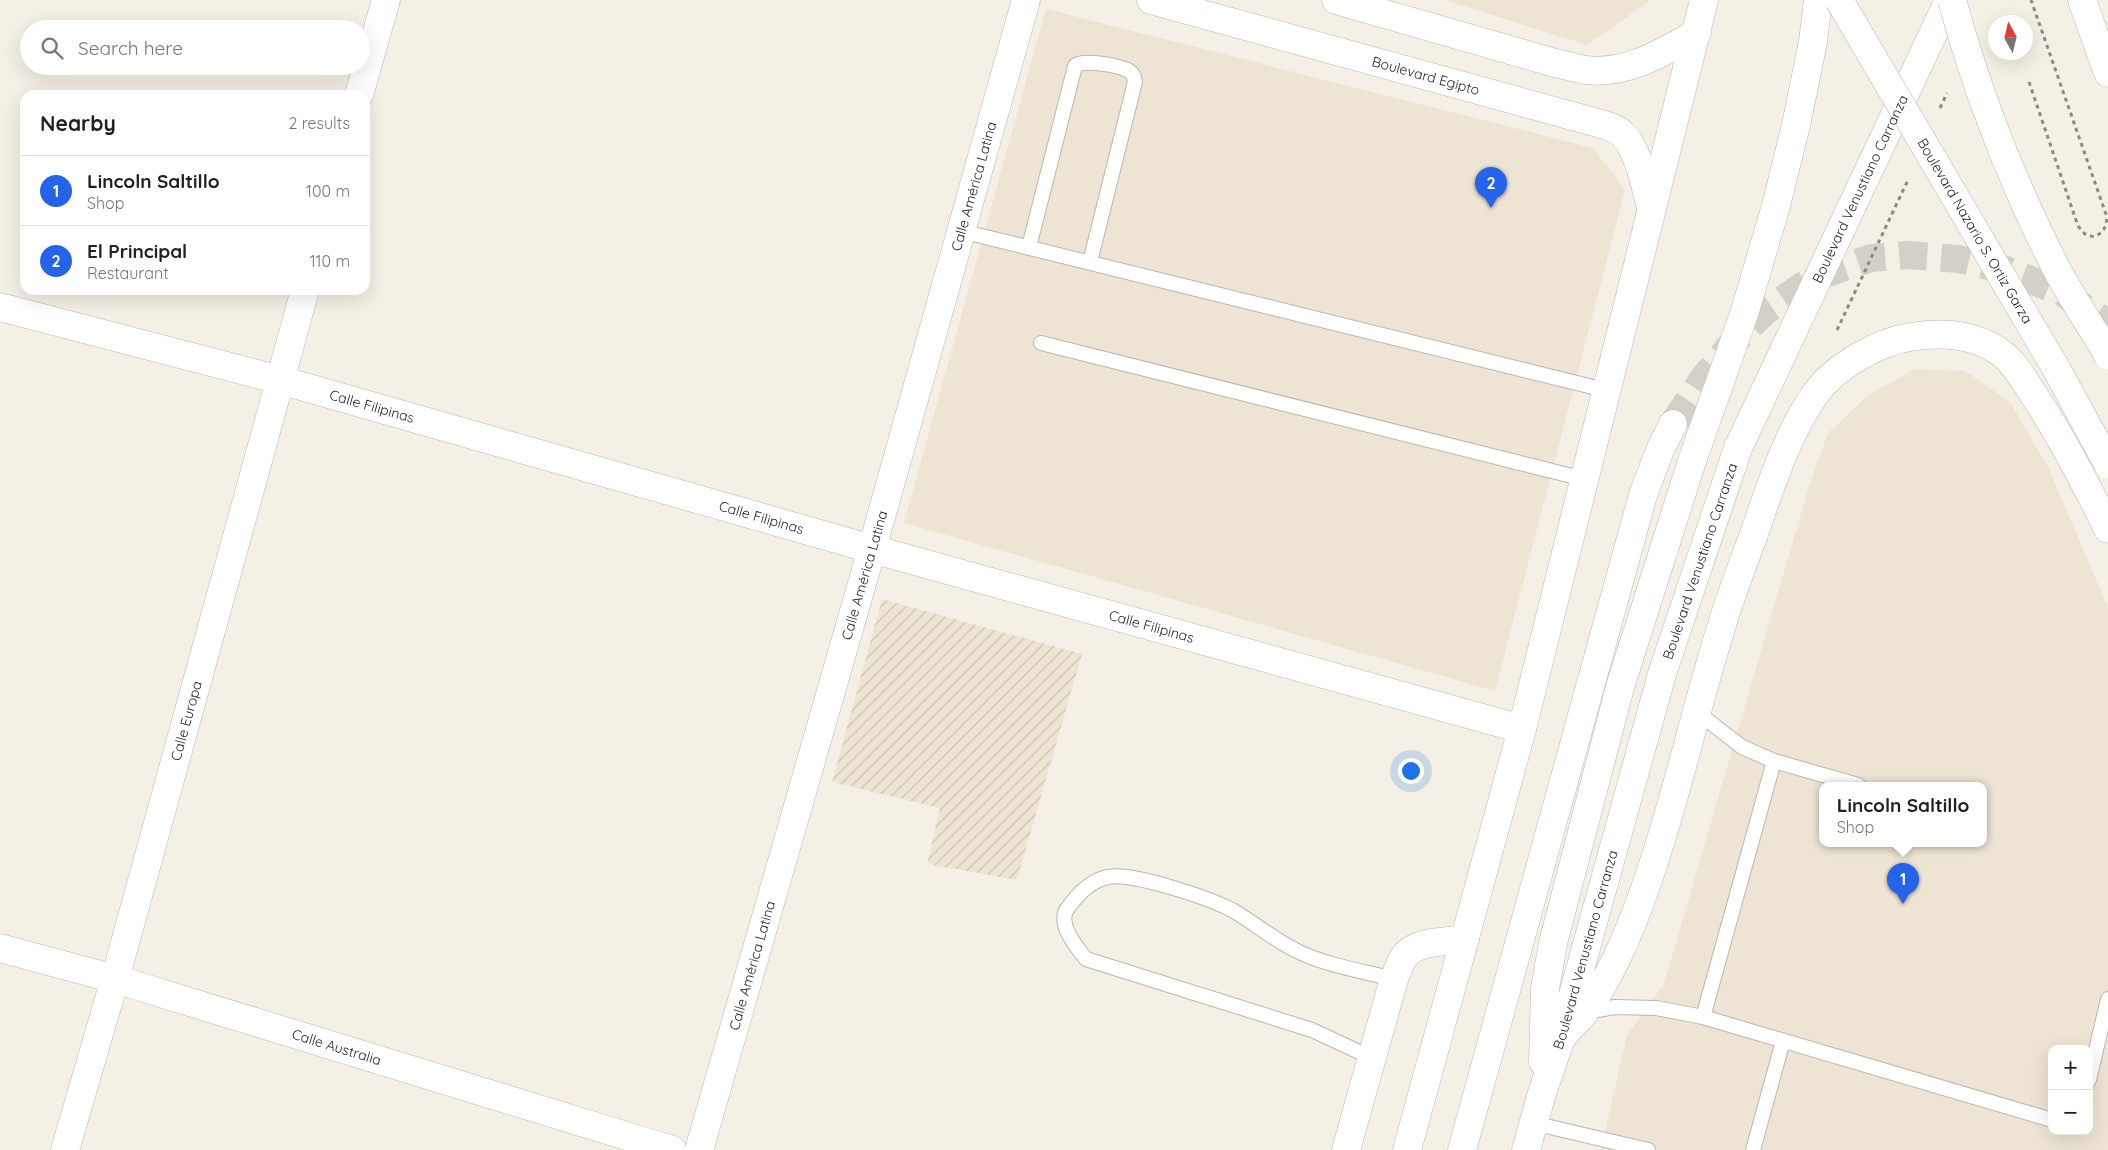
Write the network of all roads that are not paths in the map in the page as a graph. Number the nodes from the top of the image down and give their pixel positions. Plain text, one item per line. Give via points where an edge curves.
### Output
1 (386, 0) edge
2 (1026, 0) edge
3 (1151, 0) edge
4 (1336, 0) edge
5 (1818, 0) edge
6 (1839, 0) edge
7 (1950, 0) edge
8 (2082, 0) edge
9 (1701, 11) edge
10 (370, 56) edge
11 (2108, 73) edge
12 (365, 75) edge
13 (360, 90) edge
14 (1651, 207) junction
15 (961, 231) junction
16 (1029, 247) junction
17 (1090, 262) junction
18 (304, 295) edge
19 (0, 307) edge
20 (1041, 343) dead end
21 (2108, 355) edge
22 (280, 380) junction
23 (1605, 390) junction
24 (1673, 424) tunnel mouth
25 (2108, 464) edge
26 (1584, 479) junction
27 (2108, 529) edge
28 (872, 549) junction
29 (1698, 713) junction
30 (1522, 729) junction
31 (1774, 761) junction
32 (1848, 782) edge
33 (1465, 939) junction
34 (0, 948) edge
35 (115, 979) junction
36 (1394, 979) junction
37 (2108, 999) edge
38 (1585, 1012) junction
39 (1703, 1017) junction
40 (1561, 1038) junction
41 (1784, 1040) junction
42 (1372, 1058) junction
43 (2093, 1063) edge
44 (1542, 1093) junction
45 (2048, 1119) edge
46 (1534, 1123) junction
47 (65, 1150) edge
48 (672, 1150) edge
49 (699, 1150) edge
50 (1346, 1150) edge
51 (1407, 1150) edge
52 (1462, 1150) edge
53 (1526, 1150) edge
54 (1648, 1150) edge
55 (1753, 1150) edge

1 - 10 main road
2 - 15 main road, Calle América Latina
3 - 14 main road, Boulevard Egipto via 1606,125 1620,132 1631,147
4 - 9 main road via 1586,70 1621,68 1650,60
5 - 44 main road via 1804,88 1776,206 1744,314 1692,462 1620,687 1553,943 1544,989
6 - 25 main road, Boulevard Nazario S. Ortiz Garza, bridge via 2052,361
7 - 21 main road, bridge via 1984,104 2008,164 2050,258
7 - 40 main road, Boulevard Venustiano Carranza via 1738,448 1662,674
8 - 11 main road
9 - 14 main road
12 - 13 main road
14 - 23 main road
15 - 16 lane
15 - 28 main road, Calle América Latina
16 - 17 lane
16 - 17 lane via 1075,66 1086,62 1125,69 1135,82
17 - 23 lane
18 - 22 main road, Calle Europa
19 - 22 main road, Calle Filipinas
20 - 26 lane
22 - 28 main road, Calle Filipinas
22 - 35 main road, Calle Europa
23 - 26 main road
24 - 52 main road via 1643,495
26 - 30 main road
27 - 29 main road via 2075,463 2039,403 2002,353 1961,335 1935,333 1894,339 1863,353 1840,371 1817,392 1796,428 1768,493 1720,630
28 - 30 main road, Calle Filipinas
28 - 49 main road, Calle América Latina
29 - 31 lane via 1742,748
29 - 38 main road via 1643,895 1610,972
30 - 33 main road
31 - 32 lane
31 - 39 lane
33 - 36 main road via 1414,948 1405,955
33 - 51 main road
34 - 35 main road, Calle Australia
35 - 47 main road, Calle Europa
35 - 48 main road, Calle Australia
36 - 42 main road
36 - 42 lane via 1324,962 1298,952 1232,910 1194,893 1123,877 1108,877 1091,884 1065,912 1072,942 1086,958 1312,1030
37 - 43 lane
38 - 39 lane via 1615,1007 1656,1008
38 - 40 main road
39 - 41 lane
40 - 44 main road, Boulevard Venustiano Carranza
41 - 45 lane
41 - 55 lane
42 - 50 main road
44 - 46 main road, Boulevard Venustiano Carranza
46 - 53 main road, Boulevard Venustiano Carranza
46 - 54 lane

